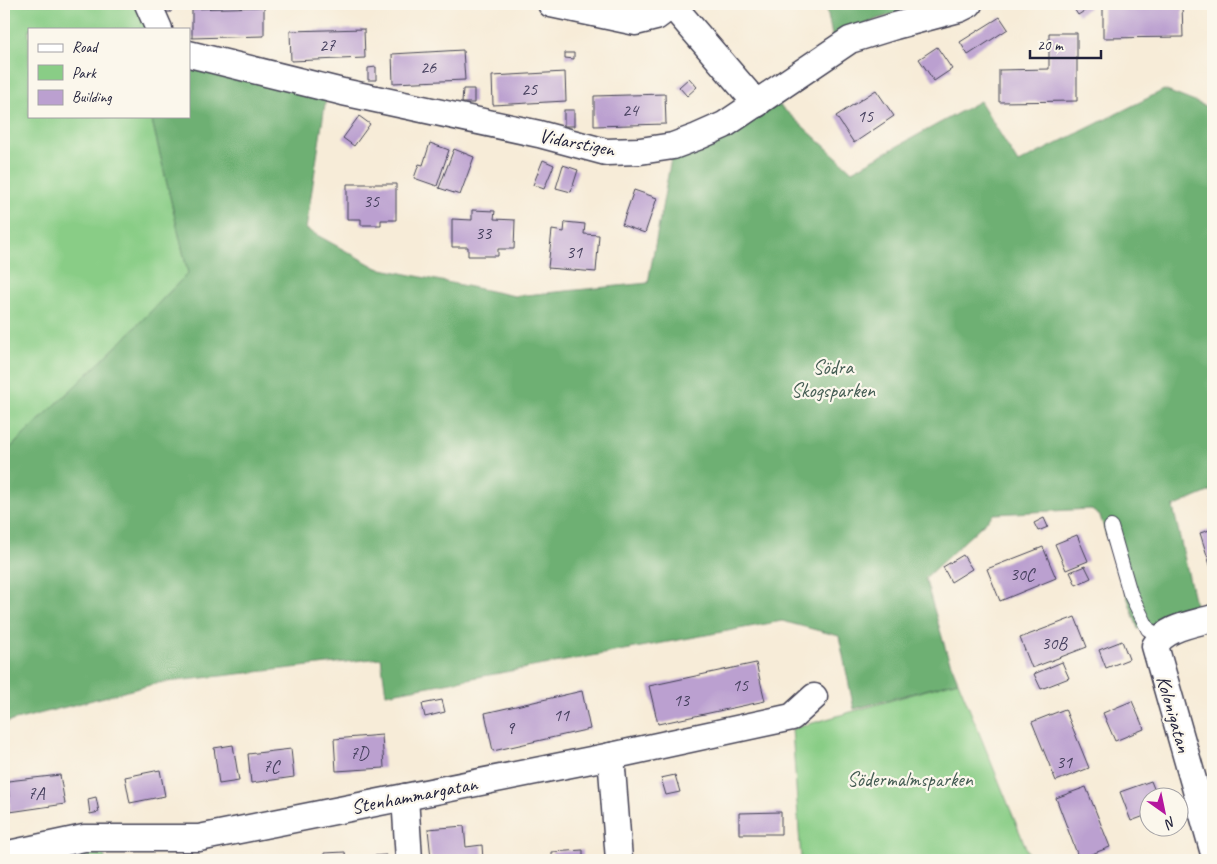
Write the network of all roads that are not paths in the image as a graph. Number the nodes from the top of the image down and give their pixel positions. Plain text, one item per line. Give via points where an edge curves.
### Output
1 (148, 4) edge
2 (551, 4) edge
3 (969, 4) edge
4 (672, 5) edge
5 (159, 28) edge
6 (190, 54) edge
7 (757, 104) junction
8 (1111, 527) dead end
9 (1213, 618) edge
10 (1160, 637) junction
11 (814, 697) dead end
12 (611, 756) junction
13 (405, 797) junction
14 (200, 849) edge
15 (1213, 850) edge
16 (4, 855) edge
17 (409, 860) edge
18 (619, 860) edge

1 - 5 street
2 - 4 street via 636,22 656,17
3 - 7 street, Vidarstigen via 850,40
4 - 7 street
6 - 7 street, Vidarstigen via 606,152 673,146 724,125
8 - 10 lane via 1130,593 1148,628
9 - 10 street
10 - 15 street, Kolonigatan via 1155,646
11 - 12 street, Stenhammargatan via 792,717
12 - 13 street, Stenhammargatan
12 - 18 street
13 - 14 street, Stenhammargatan
13 - 17 street
14 - 16 street, Stenhammargatan via 84,838

